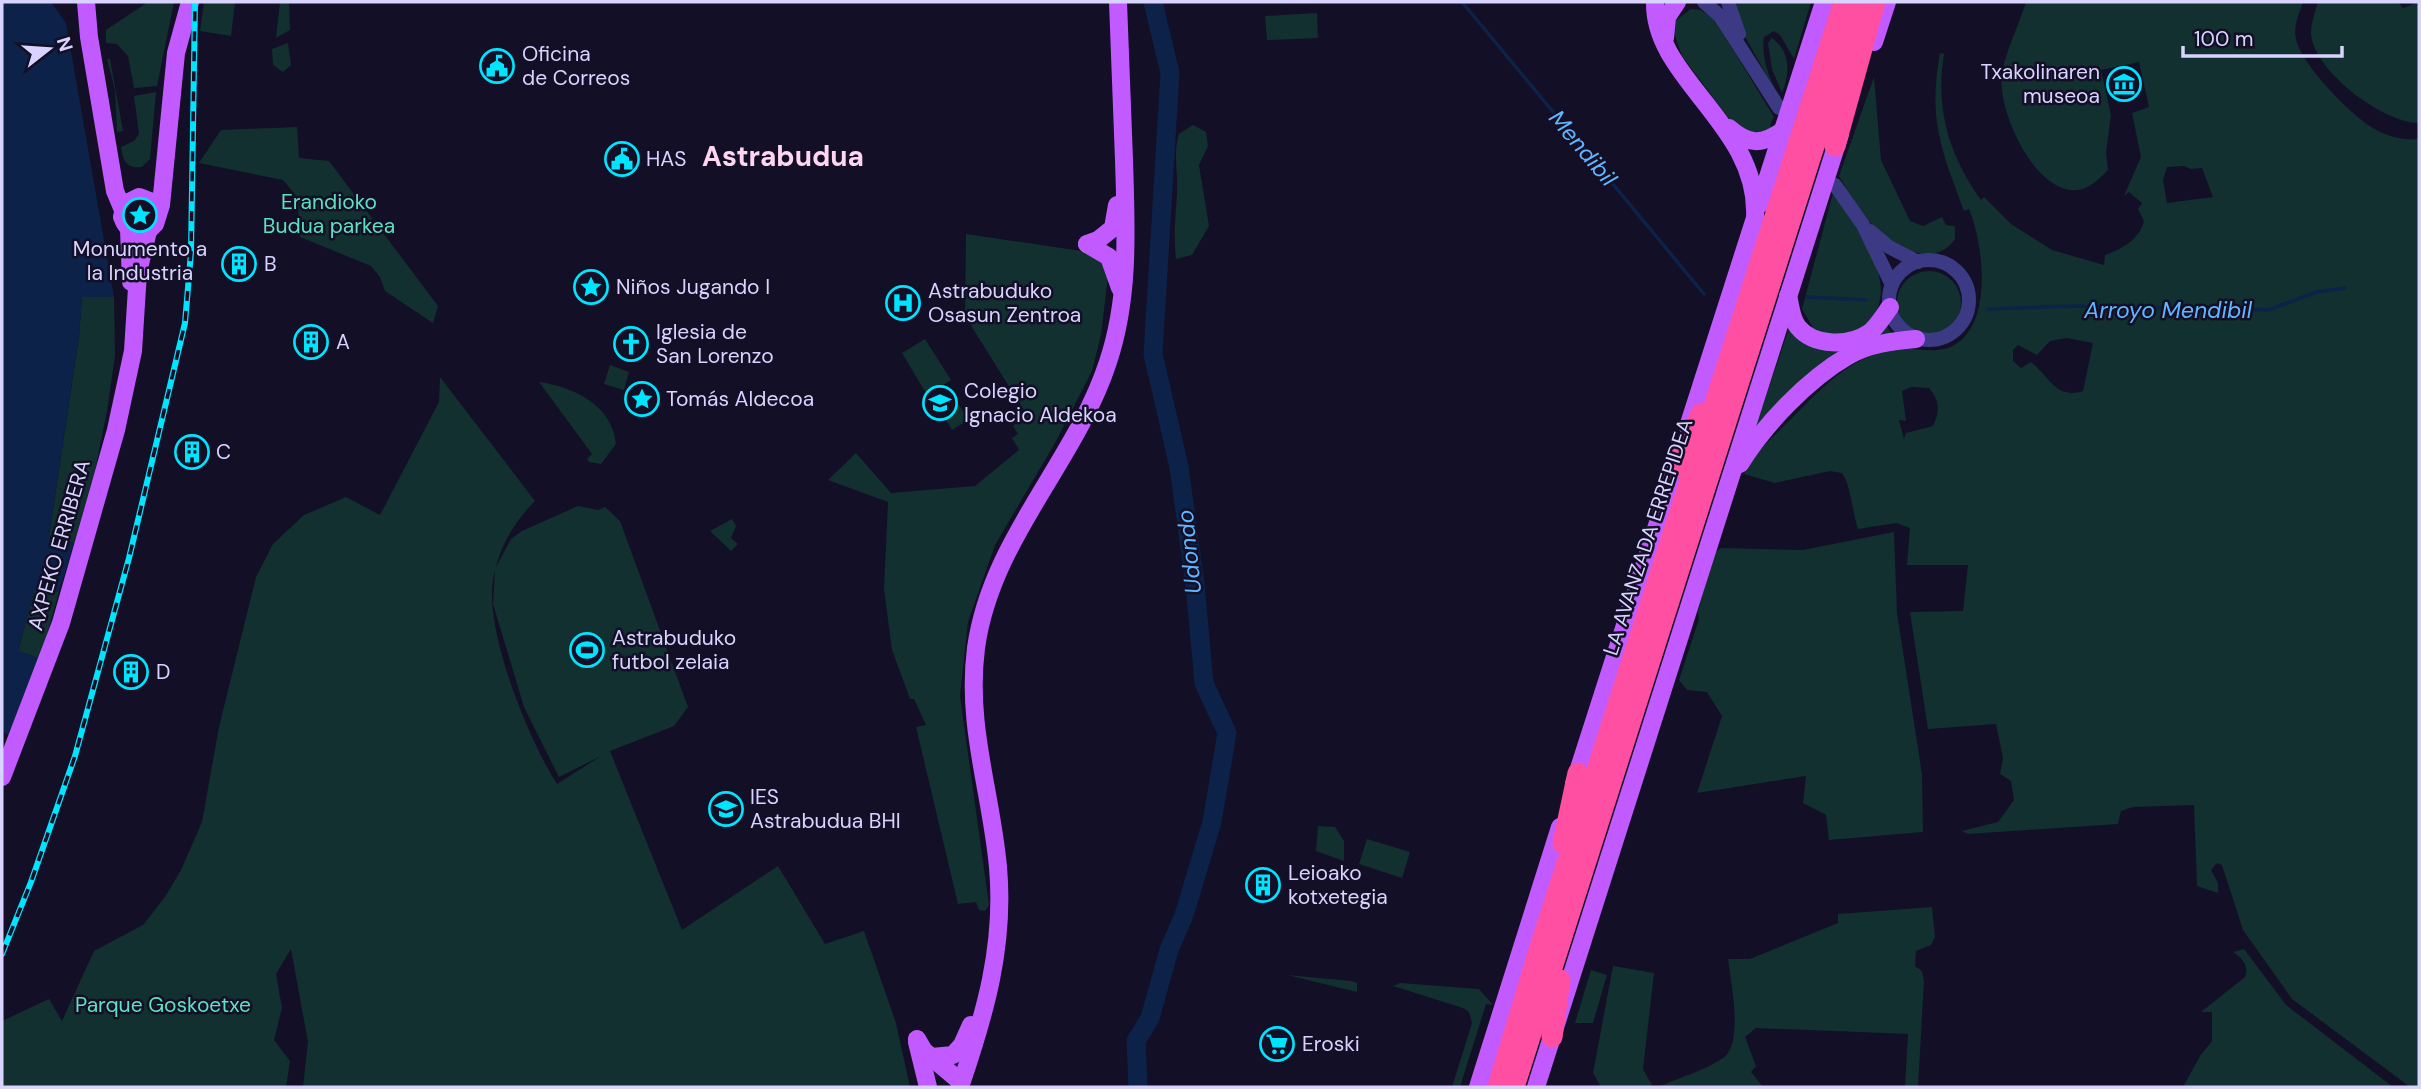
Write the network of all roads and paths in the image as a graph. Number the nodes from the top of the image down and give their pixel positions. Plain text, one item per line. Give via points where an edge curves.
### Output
1 (88, 2) edge
2 (190, 2) edge
3 (1118, 2) edge
4 (1655, 2) edge
5 (1677, 2) edge
6 (1704, 2) edge
7 (1728, 2) edge
8 (1824, 2) edge
9 (1844, 2) edge
10 (1860, 2) edge
11 (1875, 2) edge
12 (1887, 2) edge
13 (1667, 49) junction
14 (1757, 78) junction
15 (1779, 108) dead end
16 (1721, 121) junction
17 (1783, 131) junction
18 (1123, 135) junction
19 (1835, 146) junction
20 (163, 173) junction
21 (1835, 185) dead end
22 (134, 202) junction
23 (1776, 212) junction
24 (158, 215) junction
25 (1755, 218) junction
26 (1863, 225) junction
27 (129, 229) junction
28 (148, 231) junction
29 (1126, 232) junction
30 (1098, 249) junction
31 (1918, 262) junction
32 (1892, 285) junction
33 (1788, 296) junction
34 (1123, 299) junction
35 (1890, 307) junction
36 (136, 319) junction
37 (1916, 339) junction
38 (1675, 467) junction
39 (1727, 485) junction
40 (1578, 773) junction
41 (2, 777) edge
42 (1573, 906) junction
43 (1540, 947) junction
44 (992, 985) junction
45 (1552, 1037) junction
46 (928, 1071) edge
47 (960, 1085) edge
48 (1478, 1087) edge
49 (1499, 1087) edge
50 (1514, 1087) edge
51 (1536, 1087) edge

1 - 22 main road via 116,168
2 - 20 main road via 176,53
3 - 18 main road
4 - 13 main road via 1657,28
5 - 13 main road via 1666,22
6 - 14 street via 1720,16
7 - 14 street
8 - 17 main road
9 - 23 highway, LA AVANZADA ERREPIDEA
10 - 42 highway, LA AVANZADA ERREPIDEA
11 - 19 highway
12 - 19 main road
13 - 16 main road
14 - 15 street
16 - 17 main road via 1754,143 1768,141
16 - 25 main road via 1754,184
17 - 25 main road
18 - 29 main road
18 - 30 main road via 1114,228 1087,244
19 - 33 main road
20 - 22 main road via 153,190
20 - 24 main road
21 - 26 street
22 - 24 main road via 155,205
22 - 27 main road via 122,217
23 - 38 highway via 1699,419
23 - 43 highway, LA AVANZADA ERREPIDEA
24 - 28 main road
25 - 38 main road
26 - 31 street via 1889,247
26 - 32 street
27 - 28 main road
27 - 36 main road, AXPEKO ERRIBERA
28 - 36 main road, AXPEKO ERRIBERA via 138,272
29 - 30 main road
29 - 34 main road
30 - 34 main road via 1109,257
31 - 32 street via 1907,267
31 - 37 street via 1951,266 1966,284 1969,296 1964,321 1955,332 1930,341
32 - 35 street
33 - 35 main road via 1799,329 1820,342 1852,341 1870,332
33 - 39 main road
34 - 44 main road via 1096,394 1014,535 992,588 976,647 974,717 998,865 999,939
35 - 37 street via 1899,326
36 - 41 main road, AXPEKO ERRIBERA via 116,430 61,623
37 - 39 main road via 1862,349 1826,371 1769,424
38 - 40 main road
39 - 45 main road
40 - 43 highway
40 - 48 main road
42 - 45 highway
42 - 50 highway, LA AVANZADA ERREPIDEA
43 - 49 highway, LA AVANZADA ERREPIDEA
44 - 46 main road via 962,1045
44 - 47 main road
45 - 51 main road
46 - 47 main road via 934,1081

